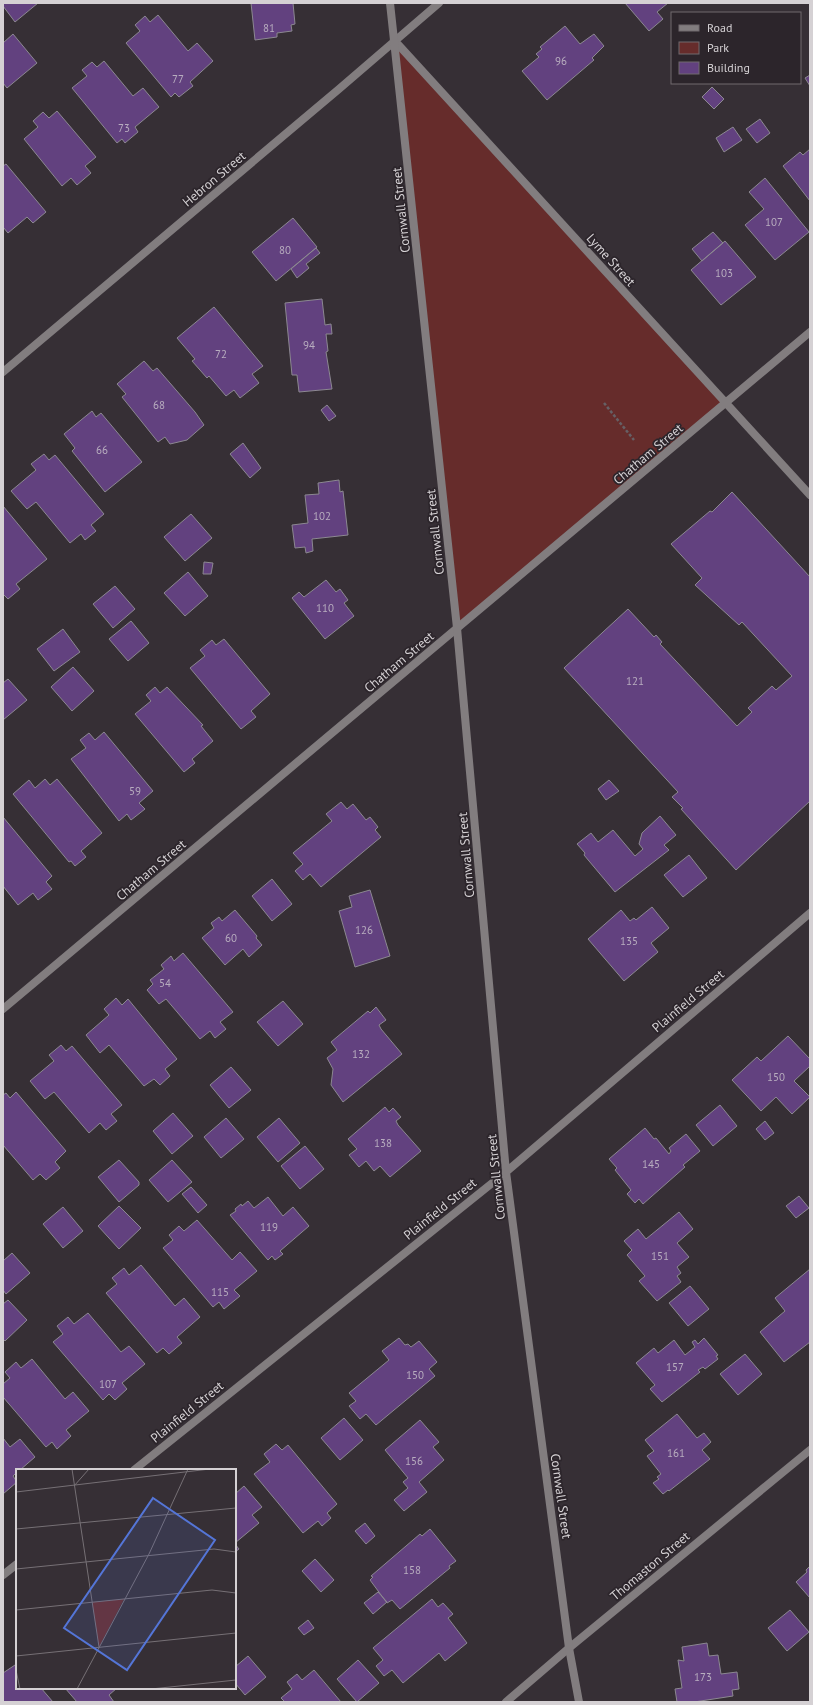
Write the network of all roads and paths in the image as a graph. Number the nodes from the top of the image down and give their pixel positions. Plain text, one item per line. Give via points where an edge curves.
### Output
1 (390, 3) edge
2 (439, 3) edge
3 (394, 40) junction
4 (810, 332) edge
5 (3, 372) edge
6 (604, 403) dead end
7 (726, 404) junction
8 (634, 440) dead end
9 (810, 495) edge
10 (457, 628) junction
11 (810, 913) edge
12 (3, 1009) edge
13 (506, 1172) junction
14 (810, 1450) edge
15 (135, 1469) edge
16 (16, 1565) edge
17 (3, 1575) edge
18 (569, 1648) junction
19 (506, 1702) edge
20 (579, 1702) edge

1 - 3 street, Cornwall Street
2 - 3 street, Hebron Street
3 - 5 street, Hebron Street
3 - 7 street, Lyme Street
3 - 10 street, Cornwall Street
4 - 7 street, Chatham Street
6 - 8 path
7 - 9 street, Lyme Street
7 - 10 street, Chatham Street
10 - 12 street, Chatham Street
10 - 13 street, Cornwall Street
11 - 13 street, Plainfield Street
13 - 15 street, Plainfield Street
13 - 18 street, Cornwall Street
14 - 18 street, Thomaston Street
16 - 17 street
18 - 19 street, Thomaston Street
18 - 20 street, Cornwall Street

